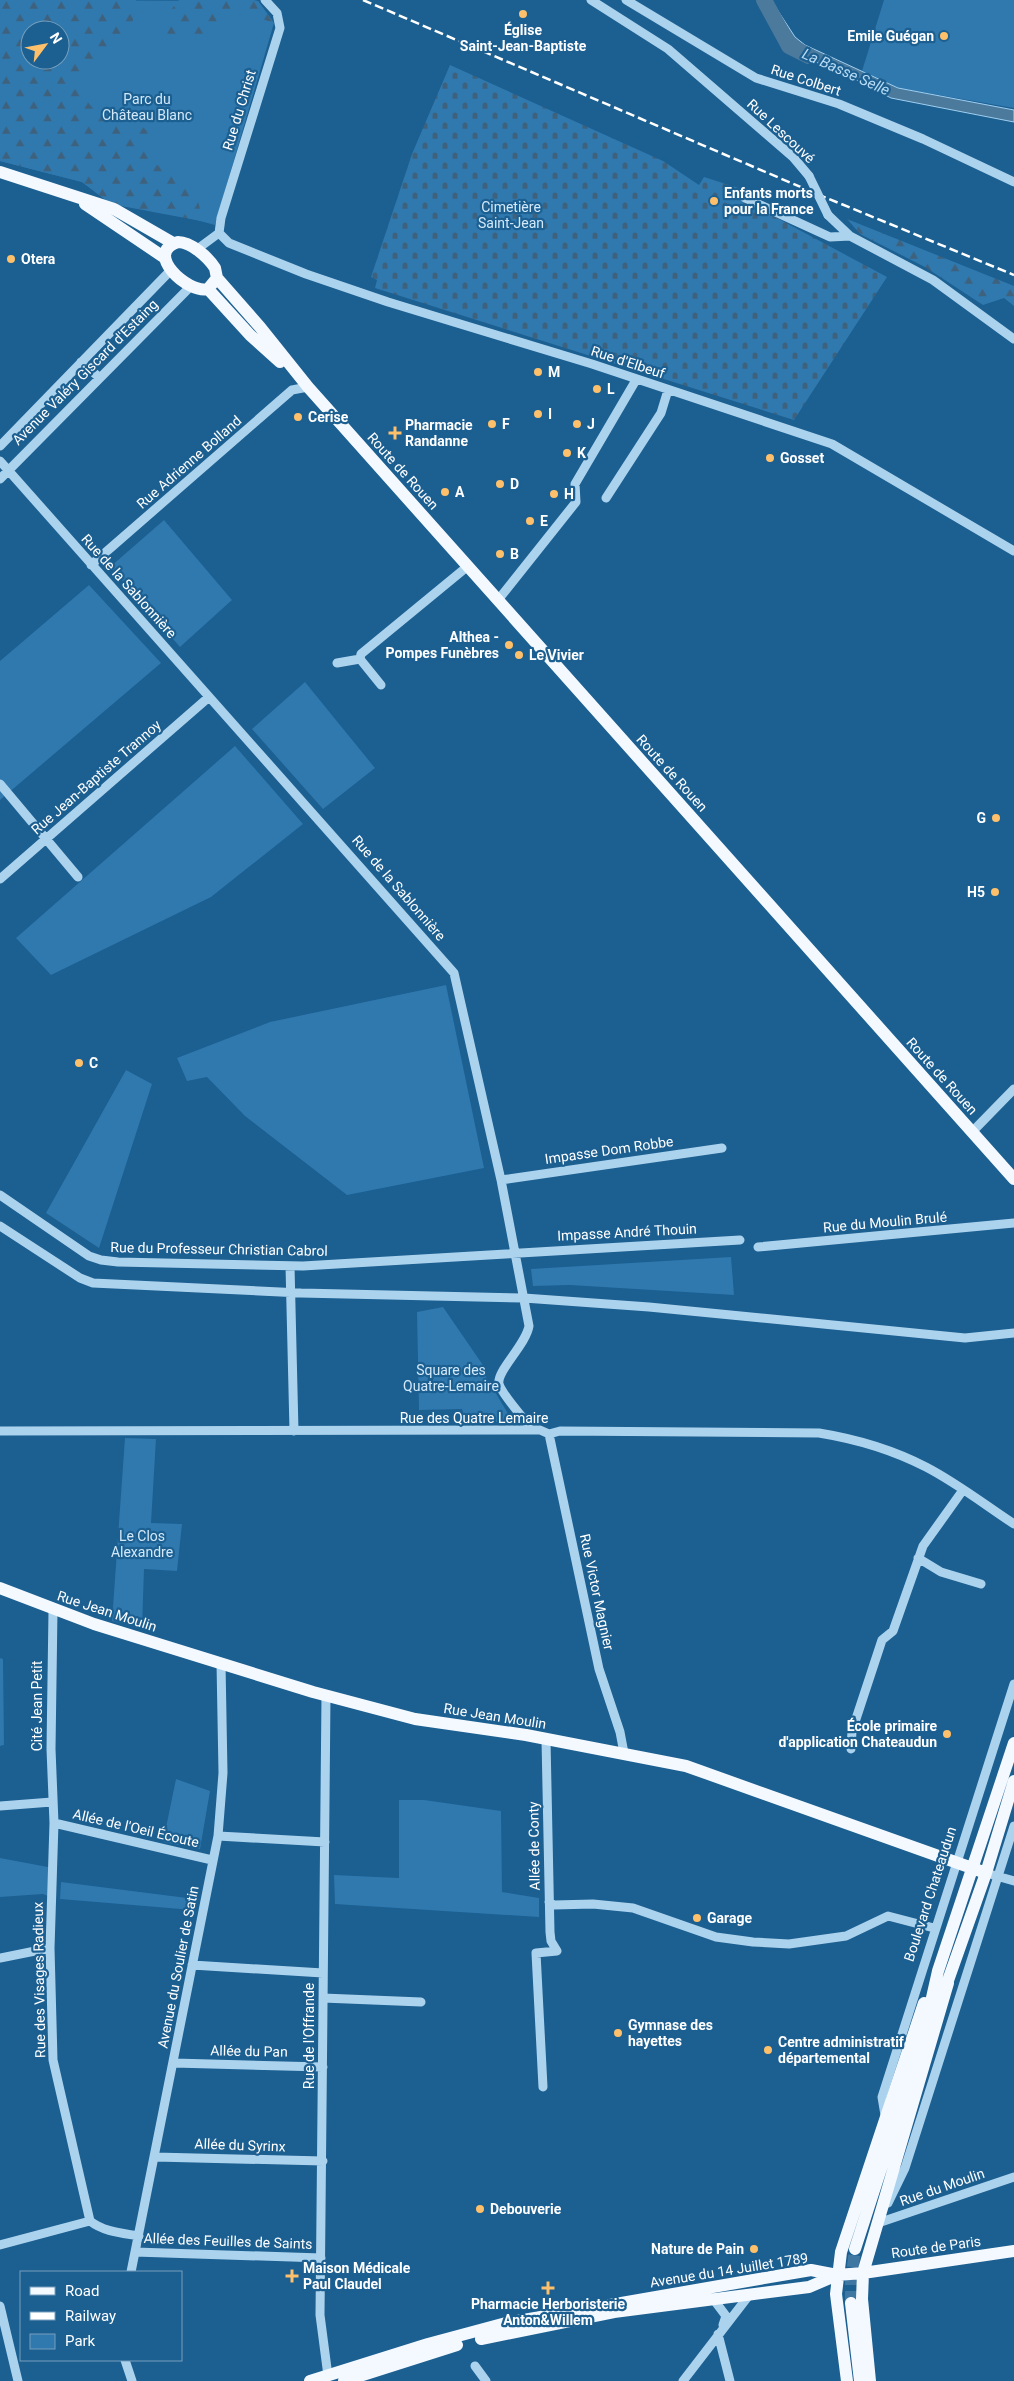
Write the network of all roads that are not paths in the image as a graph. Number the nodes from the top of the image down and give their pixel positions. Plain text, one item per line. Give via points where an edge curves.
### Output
1 (265, 0) edge
2 (591, 0) edge
3 (626, 0) edge
4 (0, 172) edge
5 (1014, 182) edge
6 (68, 193) junction
7 (746, 198) dead end
8 (219, 233) junction
9 (850, 236) junction
10 (173, 244) junction
11 (196, 250) junction
12 (168, 264) junction
13 (216, 278) junction
14 (191, 286) junction
15 (208, 289) junction
16 (1014, 339) edge
17 (81, 362) junction
18 (100, 378) junction
19 (636, 380) junction
20 (308, 387) junction
21 (668, 390) junction
22 (0, 446) edge
23 (0, 461) edge
24 (9, 470) junction
25 (0, 479) edge
26 (606, 498) dead end
27 (1014, 551) edge
28 (91, 565) junction
29 (468, 566) junction
30 (498, 600) junction
31 (360, 660) junction
32 (337, 663) dead end
33 (381, 685) dead end
34 (209, 696) junction
35 (0, 784) edge
36 (46, 838) junction
37 (78, 877) dead end
38 (0, 879) edge
39 (1014, 1089) edge
40 (972, 1132) junction
41 (722, 1148) dead end
42 (1014, 1179) edge
43 (501, 1180) junction
44 (0, 1195) edge
45 (1014, 1223) edge
46 (0, 1226) edge
47 (740, 1240) dead end
48 (758, 1247) dead end
49 (516, 1252) junction
50 (290, 1266) junction
51 (290, 1293) junction
52 (524, 1298) junction
53 (1014, 1333) edge
54 (529, 1430) junction
55 (0, 1431) edge
56 (294, 1432) junction
57 (549, 1434) junction
58 (963, 1490) junction
59 (1014, 1524) edge
60 (918, 1558) junction
61 (980, 1584) dead end
62 (0, 1588) edge
63 (53, 1610) junction
64 (221, 1663) junction
65 (1014, 1684) edge
66 (326, 1696) junction
67 (546, 1740) junction
68 (1014, 1743) edge
69 (851, 1749) dead end
70 (624, 1754) junction
71 (1014, 1780) edge
72 (52, 1802) junction
73 (0, 1806) edge
74 (54, 1823) junction
75 (1014, 1826) edge
76 (218, 1836) junction
77 (325, 1842) junction
78 (212, 1860) junction
79 (957, 1862) junction
80 (973, 1868) junction
81 (992, 1874) junction
82 (1014, 1881) edge
83 (549, 1902) junction
84 (934, 1928) junction
85 (50, 1948) junction
86 (0, 1958) edge
87 (192, 1965) junction
88 (938, 1970) junction
89 (324, 1972) junction
90 (948, 1983) junction
91 (323, 1998) junction
92 (421, 2002) dead end
93 (914, 2031) junction
94 (900, 2039) junction
95 (922, 2042) junction
96 (174, 2063) junction
97 (323, 2067) junction
98 (542, 2087) dead end
99 (886, 2115) junction
100 (155, 2157) junction
101 (323, 2161) junction
102 (1014, 2177) edge
103 (90, 2221) junction
104 (878, 2223) junction
105 (139, 2236) junction
106 (0, 2245) edge
107 (855, 2249) tunnel mouth
108 (1014, 2251) edge
109 (135, 2252) junction
110 (321, 2258) junction
111 (131, 2271) edge
112 (863, 2273) junction
113 (837, 2275) junction
114 (750, 2294) junction
115 (714, 2300) junction
116 (851, 2303) tunnel mouth
117 (0, 2306) edge
118 (720, 2332) junction
119 (125, 2361) edge
120 (475, 2366) dead end
121 (328, 2376) junction
122 (18, 2381) edge
123 (132, 2381) edge
124 (310, 2381) edge
125 (344, 2381) edge
126 (486, 2381) edge
127 (683, 2381) edge
128 (730, 2381) edge
129 (847, 2381) edge
130 (860, 2381) edge
131 (870, 2381) edge

1 - 8 street, Rue du Christ via 277,14 280,28
2 - 9 street, Rue Lescouvé, bridge via 668,49 793,157 809,176 828,215
3 - 5 street, Rue Colbert via 756,78 839,104 923,138
4 - 6 main road
6 - 10 main road via 114,209
6 - 12 main road
7 - 9 street via 830,237
8 - 11 street
8 - 19 street, Rue d'Elbeuf via 229,243 315,277
9 - 16 street, Rue Lescouvé via 932,280
10 - 11 main road via 181,242
10 - 12 main road via 167,250
11 - 13 main road, Route de Rouen via 212,262
12 - 14 main road
12 - 17 street, Avenue Valéry Giscard d'Estaing
13 - 15 main road
13 - 20 main road, Route de Rouen
14 - 15 main road via 199,290
14 - 18 street, Avenue Valéry Giscard d'Estaing
15 - 20 main road, Route de Rouen via 250,335
17 - 18 street
17 - 22 street, Avenue Valéry Giscard d'Estaing
18 - 24 street, Avenue Valéry Giscard d'Estaing
19 - 21 street, Rue d'Elbeuf
19 - 30 street via 575,484 576,502
20 - 28 street, Rue Adrienne Bolland via 292,390
20 - 29 main road, Route de Rouen
21 - 26 street via 661,413
21 - 27 street, Rue d'Elbeuf via 832,444
23 - 24 street, Rue de la Sablonnière
24 - 25 street, Avenue Valéry Giscard d'Estaing
24 - 28 street, Rue de la Sablonnière
28 - 34 street, Rue de la Sablonnière
29 - 30 main road, Route de Rouen
29 - 31 street via 361,654
30 - 40 main road, Route de Rouen
31 - 32 street
31 - 33 street
34 - 36 street, Rue Jean-Baptiste Trannoy
34 - 43 street, Rue de la Sablonnière via 454,973
35 - 36 street
36 - 37 street
36 - 38 street, Rue Jean-Baptiste Trannoy
39 - 40 street
40 - 42 main road, Route de Rouen
41 - 43 street, Impasse Dom Robbe
43 - 49 street, Rue de la Sablonnière
44 - 50 street, Rue du Professeur Christian Cabrol via 90,1256 101,1260
45 - 48 street, Rue du Moulin Brulé
46 - 51 street via 92,1283
47 - 49 street, Impasse André Thouin
49 - 50 street, Rue du Professeur Christian Cabrol
49 - 52 street, Rue de la Sablonnière
50 - 51 street
51 - 52 street
51 - 56 street
52 - 53 street via 965,1338
52 - 54 street, Rue de la Sablonnière via 528,1337 500,1375 499,1385
54 - 56 street, Rue des Quatre Lemaire
54 - 57 street, Rue des Quatre Lemaire
55 - 56 street, Rue des Quatre Lemaire
57 - 58 street, Rue des Quatre Lemaire via 560,1430 819,1433 888,1451 926,1467
57 - 70 street, Rue Victor Magnier via 599,1669
58 - 59 street, Rue des Quatre Lemaire
58 - 60 street
60 - 61 street via 941,1572
60 - 69 street via 894,1632 882,1640 852,1731
62 - 63 main road, Rue Jean Moulin
63 - 64 main road, Rue Jean Moulin
63 - 72 street, Cité Jean Petit
64 - 66 main road, Rue Jean Moulin
64 - 76 street, Avenue du Soulier de Satin via 223,1773
65 - 79 street, Boulevard Chateaudun
66 - 67 main road, Rue Jean Moulin via 415,1719
66 - 77 street, Rue de l'Offrande
67 - 70 main road, Rue Jean Moulin
67 - 83 street, Allée de Conty
68 - 80 main road
70 - 79 main road, Rue Jean Moulin via 686,1766
71 - 81 main road
72 - 73 street
72 - 74 street, Rue des Visages Radieux
74 - 78 street, Allée de l'Oeil Écoute
74 - 85 street, Rue des Visages Radieux
75 - 81 street
76 - 77 street
76 - 78 street, Avenue du Soulier de Satin
77 - 89 street, Rue de l'Offrande
78 - 87 street, Avenue du Soulier de Satin
79 - 80 main road, Rue Jean Moulin
79 - 84 street, Boulevard Chateaudun
80 - 81 main road, Rue Jean Moulin
80 - 88 main road
81 - 82 street
81 - 90 main road
81 - 104 street via 905,2168
83 - 84 street via 554,1905 633,1908 716,1936 754,1942 788,1944 846,1936 888,1916
83 - 98 street, Allée de Conty via 551,1941 556,1950 536,1953
84 - 94 street, Boulevard Chateaudun
85 - 86 street
85 - 103 street, Rue des Visages Radieux via 53,2060
87 - 89 street
87 - 96 street, Avenue du Soulier de Satin
88 - 93 main road
88 - 95 main road
89 - 91 street, Rue de l'Offrande
90 - 95 main road
90 - 104 main road
91 - 92 street
91 - 97 street, Rue de l'Offrande
93 - 94 street
93 - 99 main road
94 - 99 street, Boulevard Chateaudun via 882,2097
95 - 107 main road
96 - 97 street, Allée du Pan
96 - 100 street, Avenue du Soulier de Satin
97 - 101 street, Rue de l'Offrande
99 - 113 main road via 841,2252
100 - 101 street, Allée du Syrinx
100 - 105 street, Avenue du Soulier de Satin
101 - 110 street, Rue de l'Offrande
102 - 104 street, Rue du Moulin
103 - 105 street via 116,2232
103 - 106 street
104 - 112 main road
105 - 109 street, Avenue du Soulier de Satin
108 - 112 main road, Route de Paris
109 - 110 street, Allée des Feuilles de Saints
109 - 111 street, Avenue du Soulier de Satin
110 - 121 street, Rue de l'Offrande via 320,2315
112 - 113 main road, Route de Paris
112 - 131 main road via 862,2298
113 - 114 main road, Avenue du 14 Juillet 1789 via 809,2287
113 - 121 main road, Avenue du 14 Juillet 1789 via 811,2270 537,2316 428,2344
113 - 129 main road via 836,2294
114 - 115 main road, Avenue du 14 Juillet 1789
114 - 118 street
115 - 118 street via 726,2316
115 - 125 main road, Avenue du 14 Juillet 1789 via 614,2312 530,2327 465,2342
116 - 130 main road
117 - 122 street
118 - 127 street
118 - 128 street
119 - 123 street
120 - 126 street
121 - 124 main road, Avenue du 14 Juillet 1789

